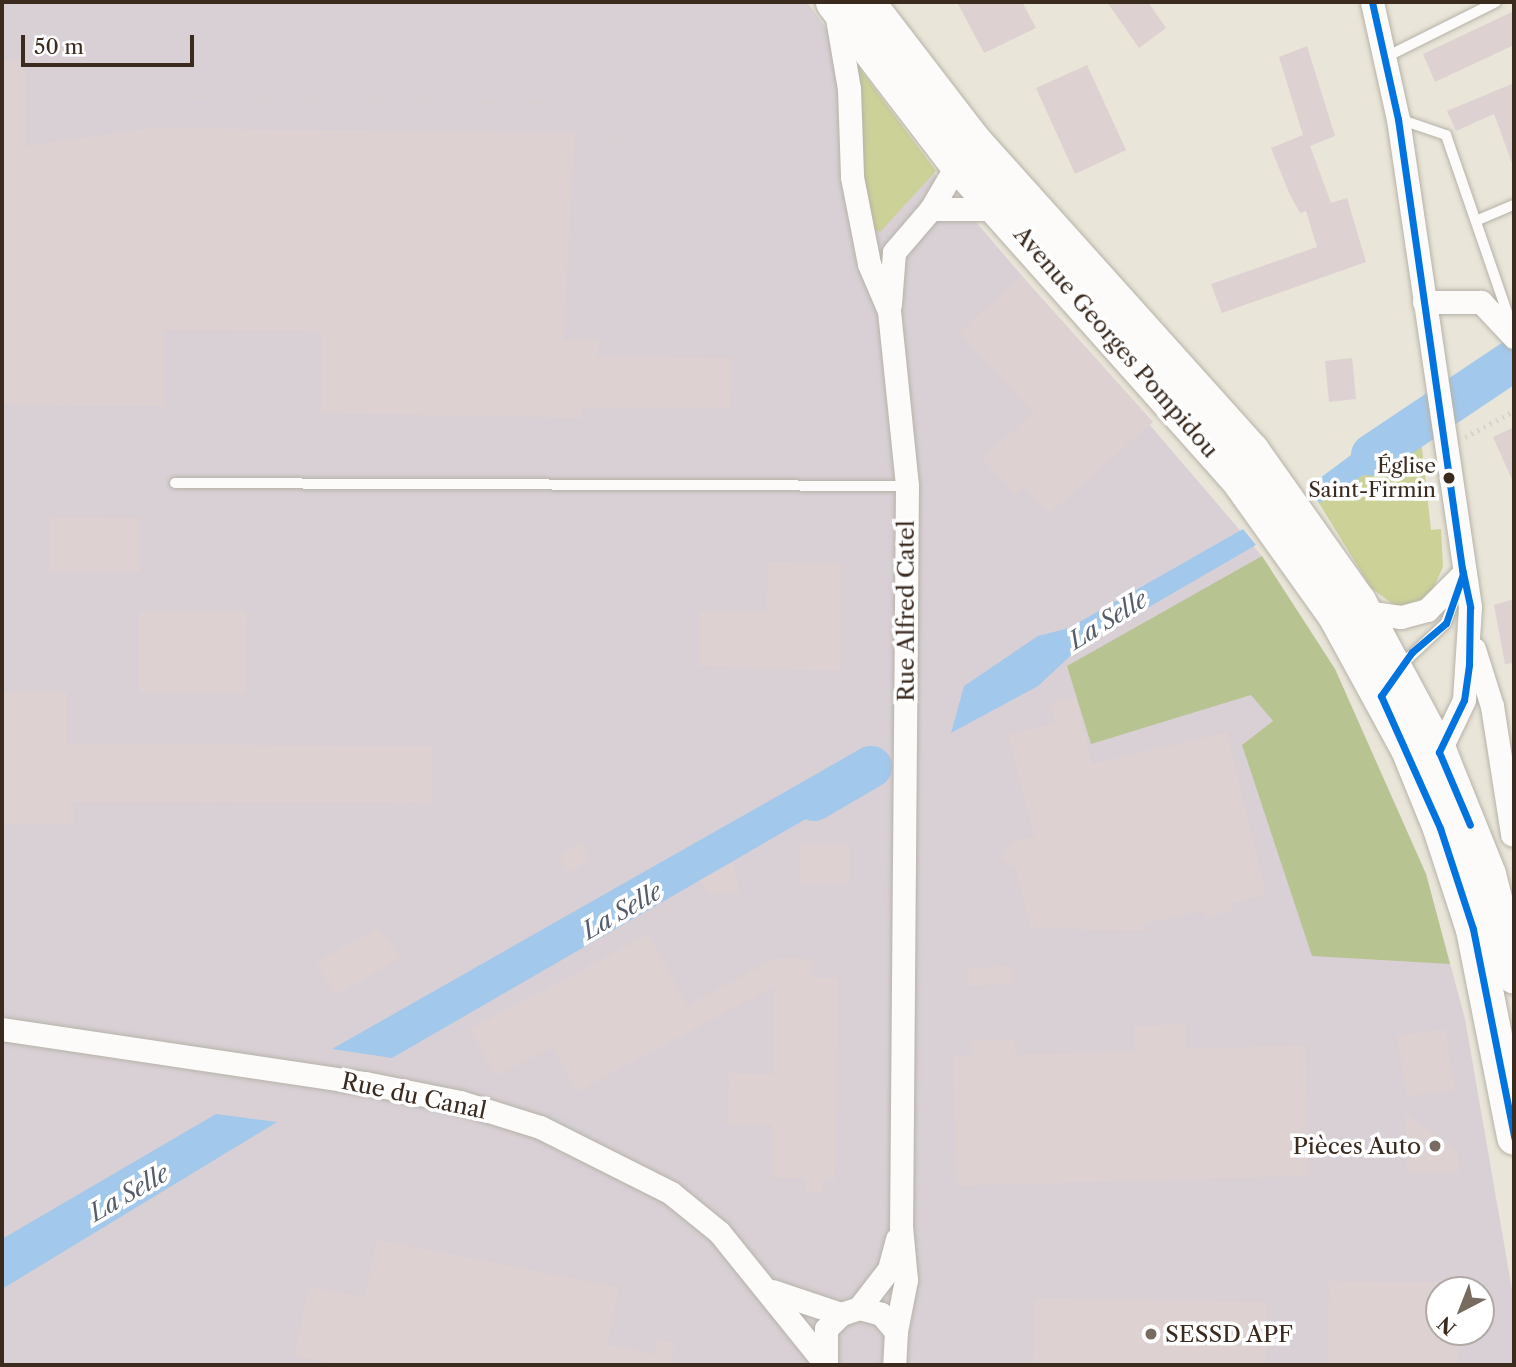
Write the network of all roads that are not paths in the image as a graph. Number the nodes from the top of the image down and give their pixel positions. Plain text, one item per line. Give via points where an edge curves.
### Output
1 (1372, 2) edge
2 (1496, 2) edge
3 (845, 3) edge
4 (1386, 57) junction
5 (1398, 119) junction
6 (964, 152) junction
7 (1514, 205) edge
8 (932, 209) junction
9 (998, 209) junction
10 (1478, 220) junction
11 (1424, 302) junction
12 (890, 311) junction
13 (1514, 335) edge
14 (175, 482) dead end
15 (907, 486) junction
16 (1463, 574) junction
17 (1365, 612) junction
18 (1471, 639) junction
19 (1389, 683) junction
20 (1439, 752) junction
21 (1512, 834) dead end
22 (1514, 976) edge
23 (2, 1028) edge
24 (1514, 1137) edge
25 (901, 1226) junction
26 (772, 1291) junction
27 (850, 1311) junction
28 (896, 1331) junction
29 (825, 1364) edge
30 (894, 1365) edge

1 - 4 street
2 - 4 lane
3 - 6 main road, Avenue Georges Pompidou
3 - 12 street, Rue Alfred Catel via 852,177 869,264
4 - 5 street
5 - 10 lane via 1446,135
5 - 11 street
6 - 8 street
6 - 9 main road, Avenue Georges Pompidou
6 - 17 main road, Avenue Georges Pompidou via 1251,450
7 - 10 lane
8 - 9 street
8 - 12 street via 894,252
9 - 19 main road, Avenue Georges Pompidou via 1240,482
10 - 13 lane
11 - 13 street via 1481,302
11 - 16 street
12 - 15 street, Rue Alfred Catel
14 - 15 lane via 820,490
15 - 25 street, Rue Alfred Catel
16 - 17 street via 1427,610 1401,618
16 - 18 street
16 - 19 lane via 1446,622
17 - 19 main road, Avenue Georges Pompidou
18 - 20 street via 1464,699
18 - 21 street via 1492,706
19 - 20 main road
19 - 24 main road via 1473,929
20 - 22 main road via 1488,874
23 - 26 street, Rue du Canal via 365,1083 460,1102 540,1127 671,1193 719,1232
25 - 27 street, Rue Alfred Catel via 889,1269
25 - 28 street, Rue Alfred Catel via 906,1280
26 - 27 street, Rue du Canal
26 - 29 street, Rue du Canal via 788,1321
27 - 28 street, Rue du Canal via 881,1314
27 - 29 street, Rue Alfred Catel via 822,1340
28 - 30 street, Rue Alfred Catel

